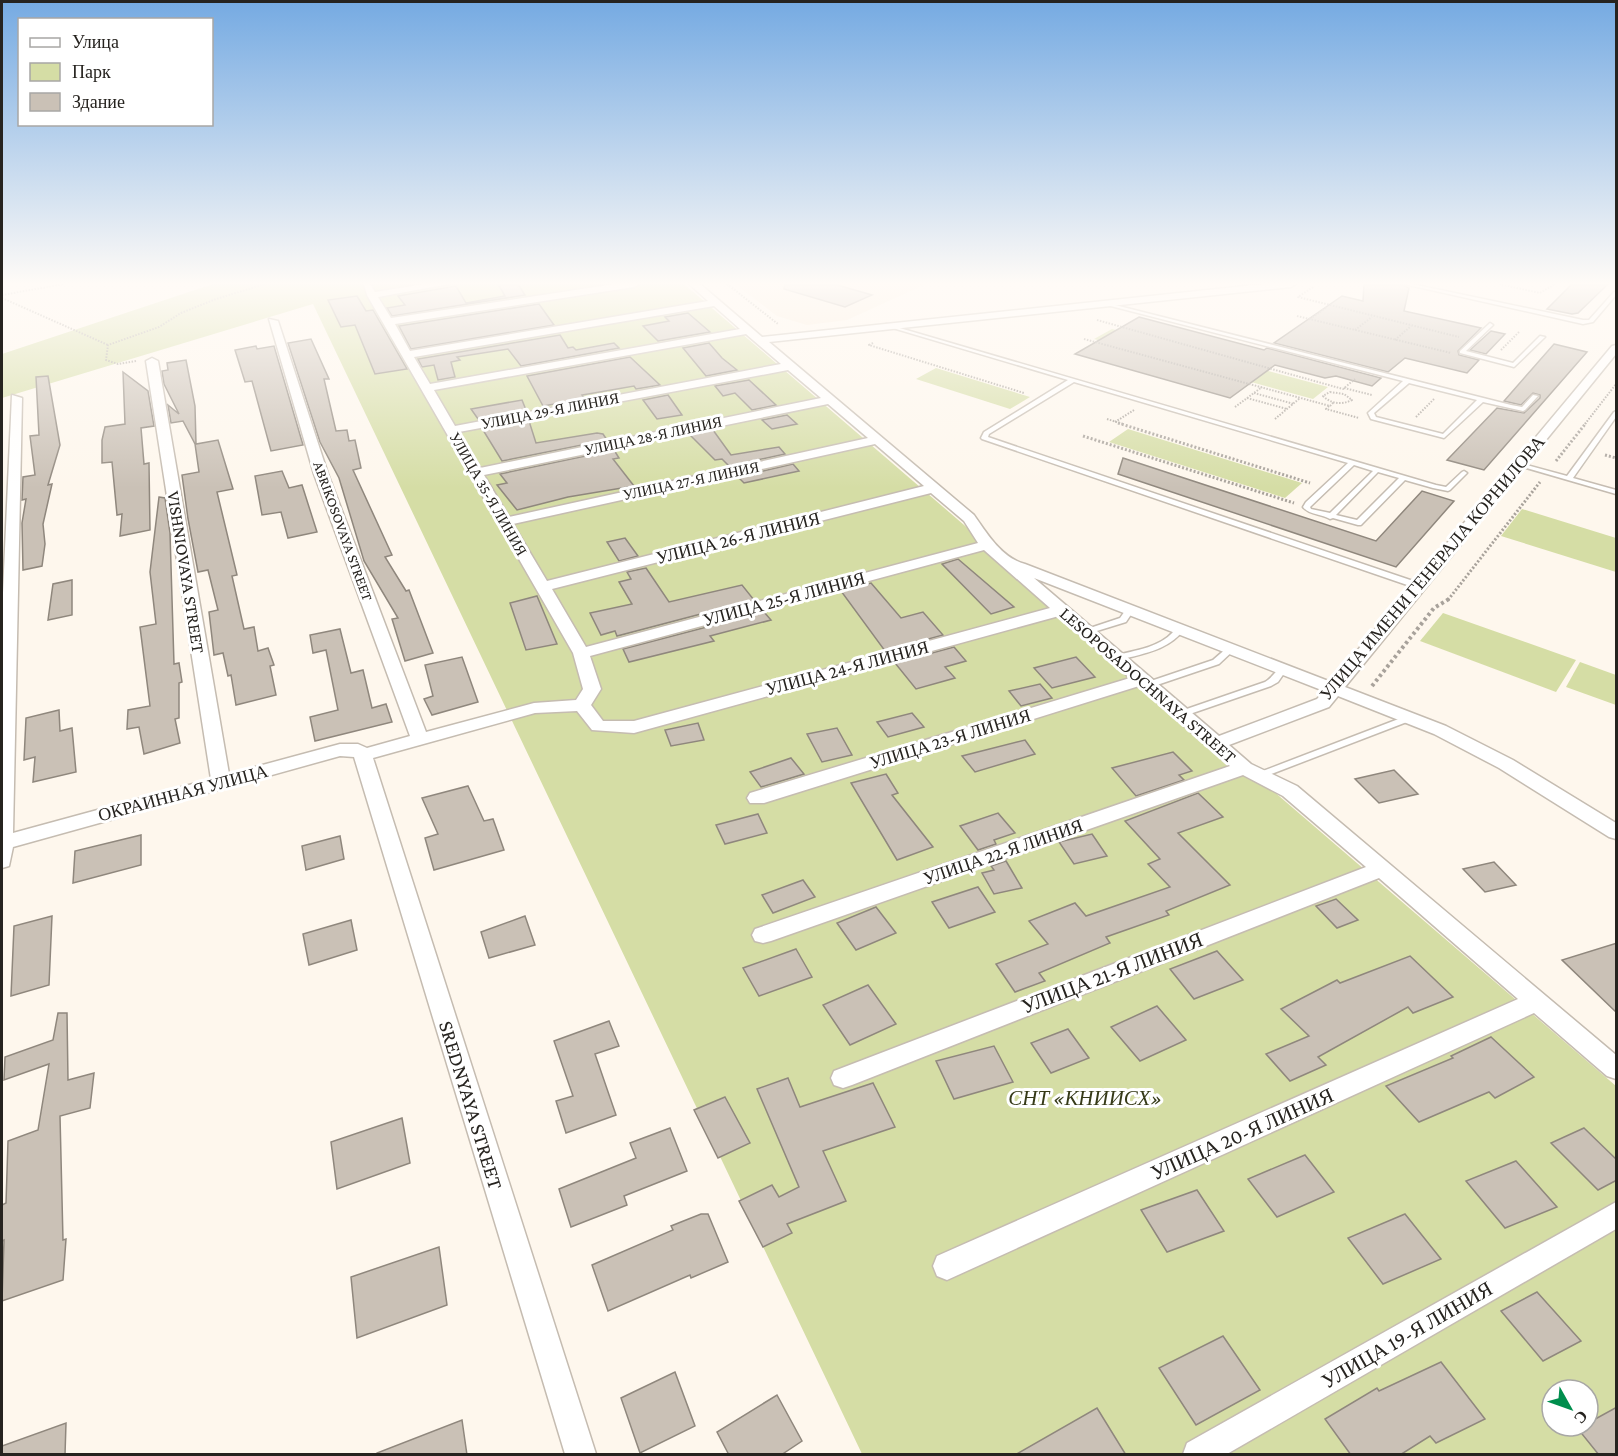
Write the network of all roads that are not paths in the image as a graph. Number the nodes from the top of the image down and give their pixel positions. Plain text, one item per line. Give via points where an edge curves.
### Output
1 (283, 352) edge
2 (405, 352) edge
3 (425, 352) edge
4 (651, 352) edge
5 (775, 352) edge
6 (979, 352) edge
7 (1294, 352) edge
8 (1463, 352) edge
9 (1527, 352) edge
10 (1614, 352) edge
11 (407, 355) junction
12 (152, 361) road end
13 (790, 366) junction
14 (1073, 380) junction
15 (1407, 381) junction
16 (427, 388) junction
17 (1535, 396) dead end
18 (16, 398) dead end
19 (830, 400) junction
20 (1481, 400) junction
21 (1615, 417) edge
22 (451, 430) junction
23 (877, 440) junction
24 (1352, 463) junction
25 (1519, 465) junction
26 (1377, 470) junction
27 (476, 473) junction
28 (1464, 473) dead end
29 (1403, 478) junction
30 (1569, 479) junction
31 (934, 488) junction
32 (1617, 492) edge
33 (1330, 517) junction
34 (504, 522) junction
35 (987, 546) junction
36 (1007, 562) junction
37 (1419, 586) junction
38 (543, 587) junction
39 (1061, 610) junction
40 (1130, 610) junction
41 (1180, 629) junction
42 (1087, 632) junction
43 (1231, 649) junction
44 (581, 653) junction
45 (1116, 658) junction
46 (1283, 669) junction
47 (1145, 682) junction
48 (1334, 689) junction
49 (582, 705) junction
50 (1181, 714) junction
51 (1409, 718) junction
52 (420, 740) junction
53 (1216, 744) junction
54 (363, 755) junction
55 (1251, 772) junction
56 (221, 782) junction
57 (757, 798) dead end
58 (1617, 832) edge
59 (2, 843) edge
60 (2, 861) edge
61 (1381, 869) junction
62 (763, 935) dead end
63 (1537, 1001) junction
64 (1617, 1069) edge
65 (843, 1078) dead end
66 (1617, 1215) edge
67 (947, 1266) dead end
68 (580, 1455) edge
69 (1198, 1455) edge

1 - 52 street, ABRIKOSOVAYA STREET via 321,474
2 - 11 street, УЛИЦА 35-Я ЛИНИЯ
3 - 11 street
4 - 16 street
5 - 13 street, LESOPOSADOCHNAYA STREET
6 - 14 lane
7 - 15 lane
8 - 9 lane via 1514,365
10 - 25 street, УЛИЦА ИМЕНИ ГЕНЕРАЛА КОРНИЛОВА
11 - 16 street, УЛИЦА 35-Я ЛИНИЯ
12 - 56 street, VISHNIOVAYA STREET
13 - 19 street, LESOPOSADOCHNAYA STREET
13 - 22 street, УЛИЦА 29-Я ЛИНИЯ
14 - 24 lane
14 - 37 lane via 986,433 984,438
15 - 20 lane
15 - 20 lane via 1370,416 1444,436
16 - 22 street, УЛИЦА 35-Я ЛИНИЯ
17 - 20 lane via 1523,409
18 - 59 street
19 - 23 street, LESOPOSADOCHNAYA STREET
19 - 27 street, УЛИЦА 28-Я ЛИНИЯ
21 - 30 lane
22 - 27 street, УЛИЦА 35-Я ЛИНИЯ
23 - 31 street, LESOPOSADOCHNAYA STREET
23 - 34 street, УЛИЦА 27-Я ЛИНИЯ
24 - 26 lane
24 - 33 lane via 1306,507
25 - 30 lane
25 - 37 street, УЛИЦА ИМЕНИ ГЕНЕРАЛА КОРНИЛОВА
26 - 29 lane
26 - 33 lane
27 - 34 street, УЛИЦА 35-Я ЛИНИЯ
28 - 29 lane via 1448,489
29 - 33 lane via 1358,523
30 - 32 lane
31 - 35 street, LESOPOSADOCHNAYA STREET via 969,518
31 - 38 street, УЛИЦА 26-Я ЛИНИЯ
34 - 38 street, УЛИЦА 35-Я ЛИНИЯ
35 - 36 street, LESOPOSADOCHNAYA STREET
35 - 44 street, УЛИЦА 25-Я ЛИНИЯ
36 - 39 street, LESOPOSADOCHNAYA STREET
36 - 40 street
37 - 48 street, УЛИЦА ИМЕНИ ГЕНЕРАЛА КОРНИЛОВА
38 - 44 street, УЛИЦА 35-Я ЛИНИЯ
39 - 42 street, LESOPOSADOCHNAYA STREET
39 - 49 street, УЛИЦА 24-Я ЛИНИЯ via 634,727 598,726
40 - 41 street
40 - 42 lane via 1123,620
41 - 43 street
41 - 45 lane via 1166,642
42 - 45 street, LESOPOSADOCHNAYA STREET
43 - 46 street
43 - 47 lane via 1216,662
44 - 49 street, УЛИЦА 35-Я ЛИНИЯ via 592,689
45 - 47 street, LESOPOSADOCHNAYA STREET
46 - 48 street
46 - 50 lane via 1268,684
47 - 50 street, LESOPOSADOCHNAYA STREET
47 - 57 street, УЛИЦА 23-Я ЛИНИЯ
48 - 51 street
48 - 53 street, УЛИЦА ИМЕНИ ГЕНЕРАЛА КОРНИЛОВА via 1323,703
49 - 52 street via 534,708
50 - 53 street, LESOPOSADOCHNAYA STREET
51 - 55 lane
51 - 58 street via 1506,764
52 - 54 street
53 - 55 street, LESOPOSADOCHNAYA STREET
54 - 56 street, ОКРАИННАЯ УЛИЦА via 357,750 340,750
54 - 68 street, SREDNYAYA STREET
55 - 61 street, LESOPOSADOCHNAYA STREET via 1290,791
55 - 62 street, УЛИЦА 22-Я ЛИНИЯ
56 - 59 street, ОКРАИННАЯ УЛИЦА
59 - 60 street
61 - 63 street, LESOPOSADOCHNAYA STREET
61 - 65 street, УЛИЦА 21-Я ЛИНИЯ
63 - 64 street, LESOPOSADOCHNAYA STREET
63 - 67 street, УЛИЦА 20-Я ЛИНИЯ
66 - 69 street, УЛИЦА 19-Я ЛИНИЯ

